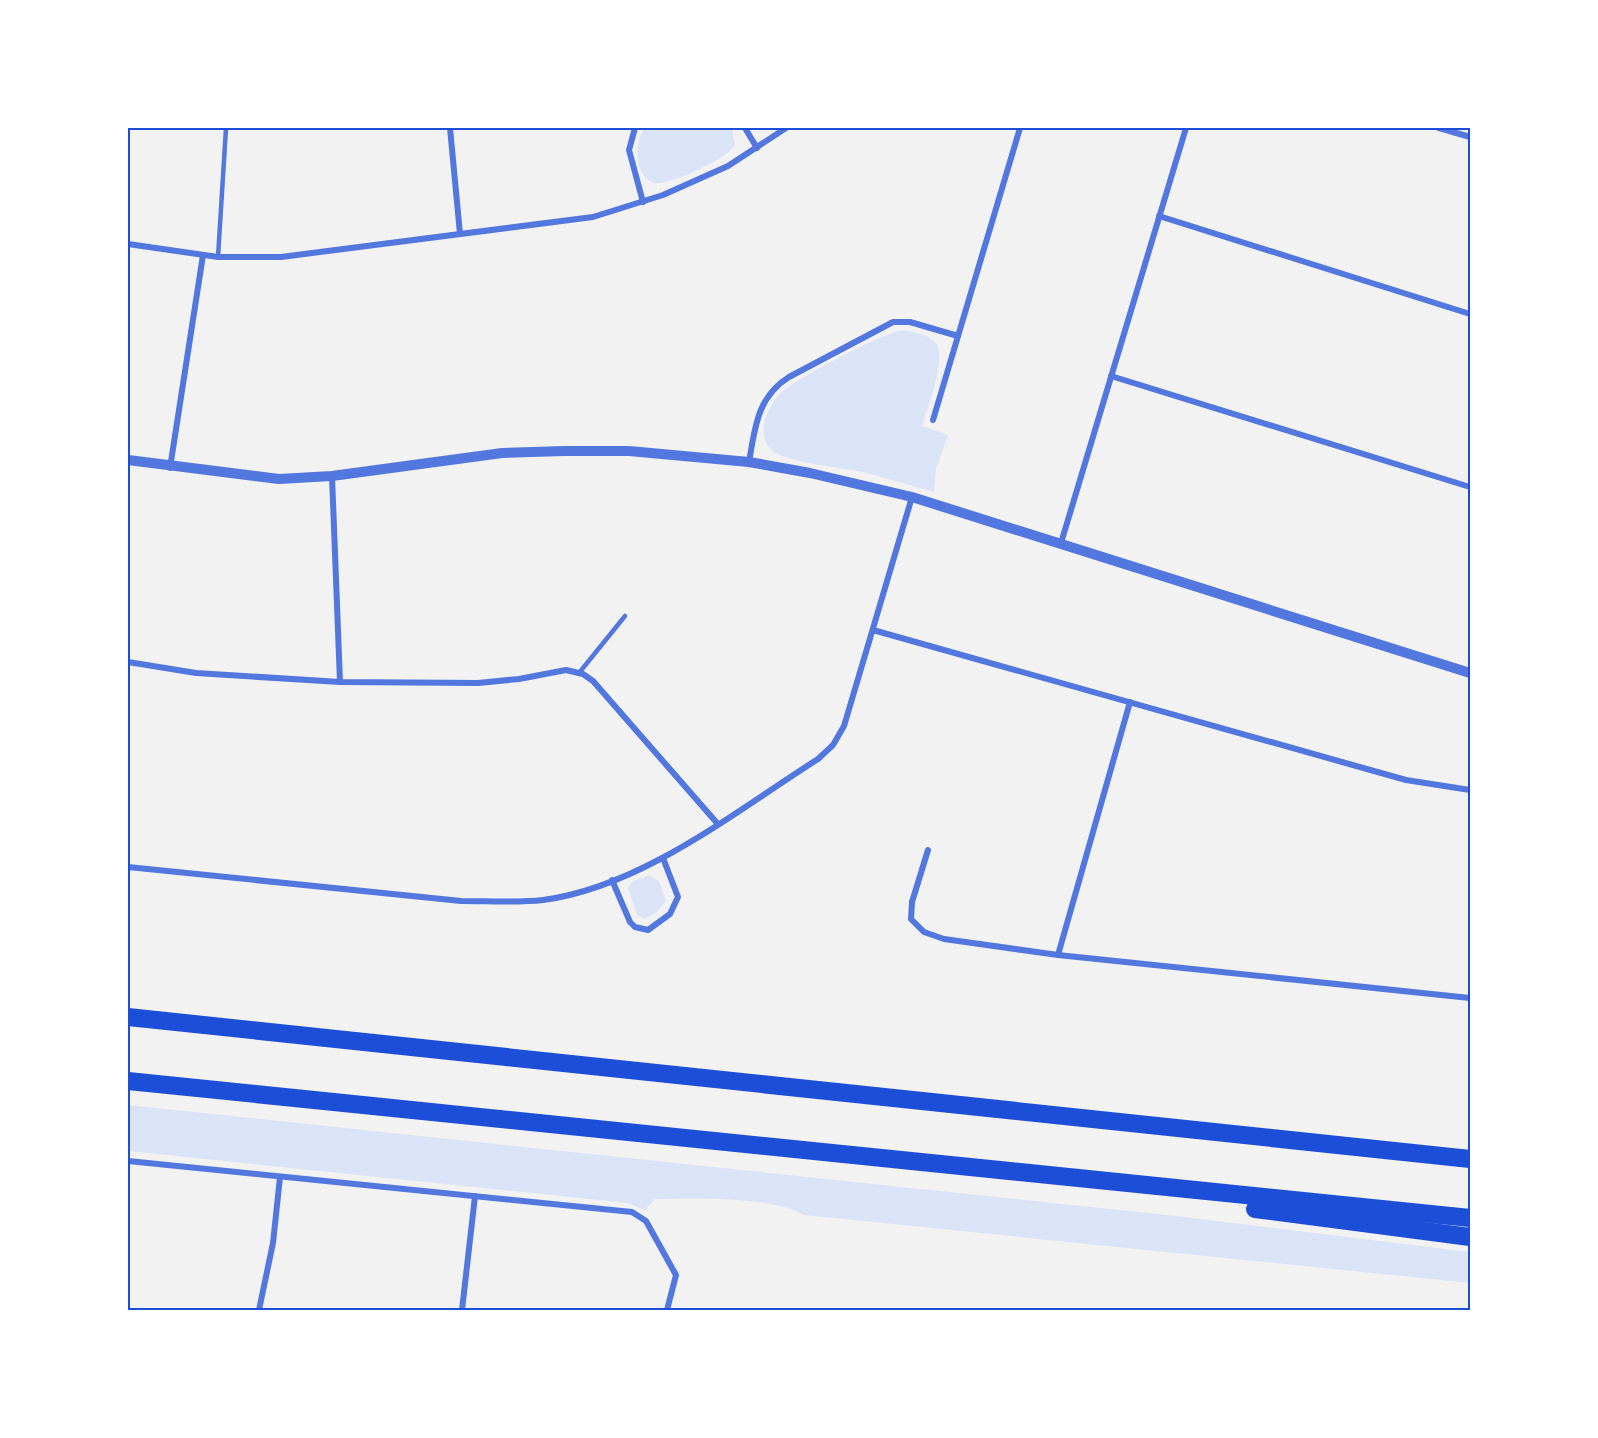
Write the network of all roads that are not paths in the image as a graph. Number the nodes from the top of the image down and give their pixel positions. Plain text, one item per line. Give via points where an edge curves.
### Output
1 (225, 128) edge
2 (450, 128) edge
3 (635, 128) edge
4 (745, 128) edge
5 (786, 128) edge
6 (1020, 128) edge
7 (1186, 128) edge
8 (1439, 128) edge
9 (1470, 137) edge
10 (757, 148) junction
11 (643, 202) junction
12 (1159, 216) junction
13 (460, 234) junction
14 (128, 244) edge
15 (203, 255) junction
16 (218, 256) junction
17 (1470, 314) edge
18 (958, 336) junction
19 (1111, 376) junction
20 (933, 420) dead end
21 (128, 460) edge
22 (748, 462) junction
23 (170, 468) junction
24 (332, 476) junction
25 (1470, 488) edge
26 (912, 497) junction
27 (1061, 543) junction
28 (625, 616) dead end
29 (873, 630) junction
30 (128, 662) edge
31 (579, 673) junction
32 (1470, 673) edge
33 (340, 682) junction
34 (1131, 702) junction
35 (1470, 790) edge
36 (717, 823) junction
37 (928, 850) dead end
38 (663, 858) junction
39 (128, 867) edge
40 (612, 880) junction
41 (1058, 955) junction
42 (1470, 998) edge
43 (128, 1017) edge
44 (128, 1081) edge
45 (1470, 1158) edge
46 (128, 1161) edge
47 (280, 1177) junction
48 (1156, 1188) junction
49 (475, 1196) junction
50 (1470, 1218) edge
51 (1470, 1237) edge
52 (259, 1311) edge
53 (462, 1311) edge
54 (667, 1311) edge

1 - 16 lane
2 - 13 street
3 - 11 street via 629,150
4 - 10 street
5 - 10 street
6 - 18 street
7 - 12 street
8 - 9 street
10 - 11 street via 728,166
11 - 13 street via 593,217
12 - 17 street
12 - 19 street
13 - 16 street via 281,257
14 - 15 street
15 - 16 street
15 - 23 street
18 - 20 street
18 - 22 street via 910,322 893,322 789,377 762,403
19 - 25 street
19 - 27 street
21 - 23 street
22 - 24 street via 629,451 554,451 490,454
22 - 26 street
23 - 24 street via 279,480
24 - 33 street
26 - 27 street
26 - 29 street
27 - 32 street
28 - 31 lane
29 - 34 street
29 - 36 street via 844,726 833,745 818,759
30 - 33 street via 196,673
31 - 33 street via 566,670 478,682
31 - 36 street via 593,681
34 - 35 street via 1406,780
34 - 41 street
36 - 38 street
37 - 41 street via 912,902 911,919 916,927 944,939
38 - 40 street
38 - 40 street via 678,897 670,914 648,930 630,922
39 - 40 street via 461,901 513,902 569,895
41 - 42 street
43 - 45 highway
44 - 48 highway
46 - 47 street
47 - 49 street
47 - 52 street via 273,1243
48 - 50 highway
48 - 51 highway via 1260,1210
49 - 53 street
49 - 54 street via 632,1212 646,1221 676,1275

